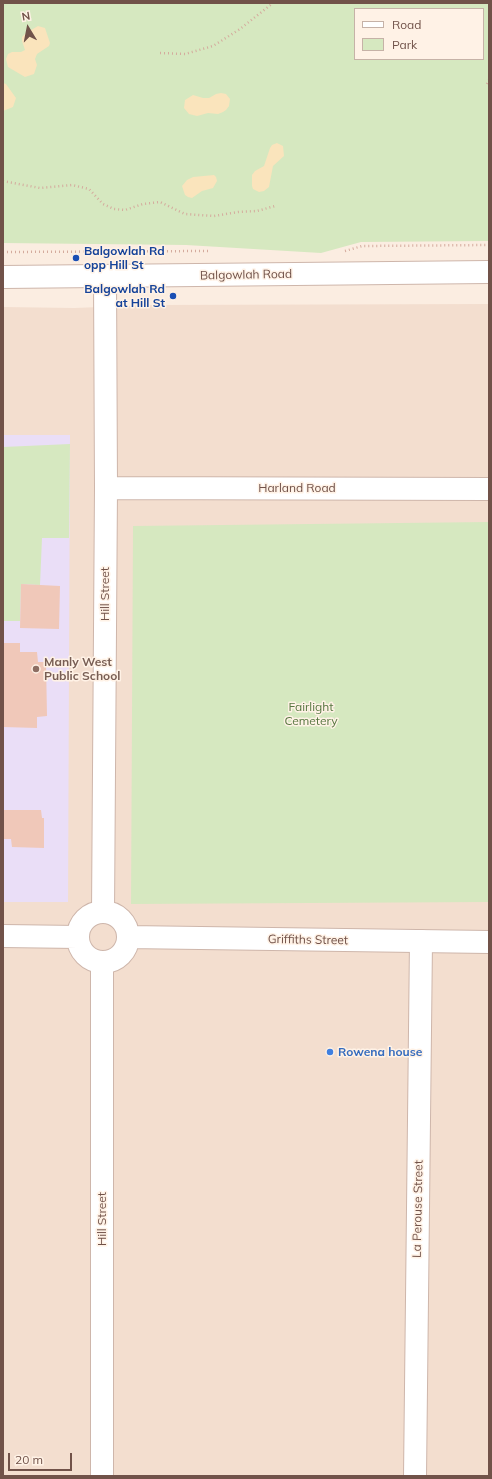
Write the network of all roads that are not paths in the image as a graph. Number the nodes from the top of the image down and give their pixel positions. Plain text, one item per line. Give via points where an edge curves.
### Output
1 (489, 272) edge
2 (3, 277) edge
3 (105, 277) junction
4 (106, 488) junction
5 (489, 488) edge
6 (103, 912) junction
7 (3, 936) edge
8 (78, 937) junction
9 (128, 937) junction
10 (421, 941) junction
11 (489, 942) edge
12 (102, 962) junction
13 (102, 1476) edge
14 (415, 1476) edge

1 - 3 street, Balgowlah Road
2 - 3 street, Balgowlah Road
3 - 4 street, Hill Street
4 - 5 street, Harland Road
4 - 6 street, Hill Street
6 - 8 street via 95,913 83,922
6 - 9 street via 118,917 127,930
7 - 8 street
8 - 12 street via 82,952 88,958
9 - 10 street, Griffiths Street
9 - 12 street via 127,945 118,958
10 - 11 street, Griffiths Street
10 - 14 street, La Perouse Street
12 - 13 street, Hill Street

